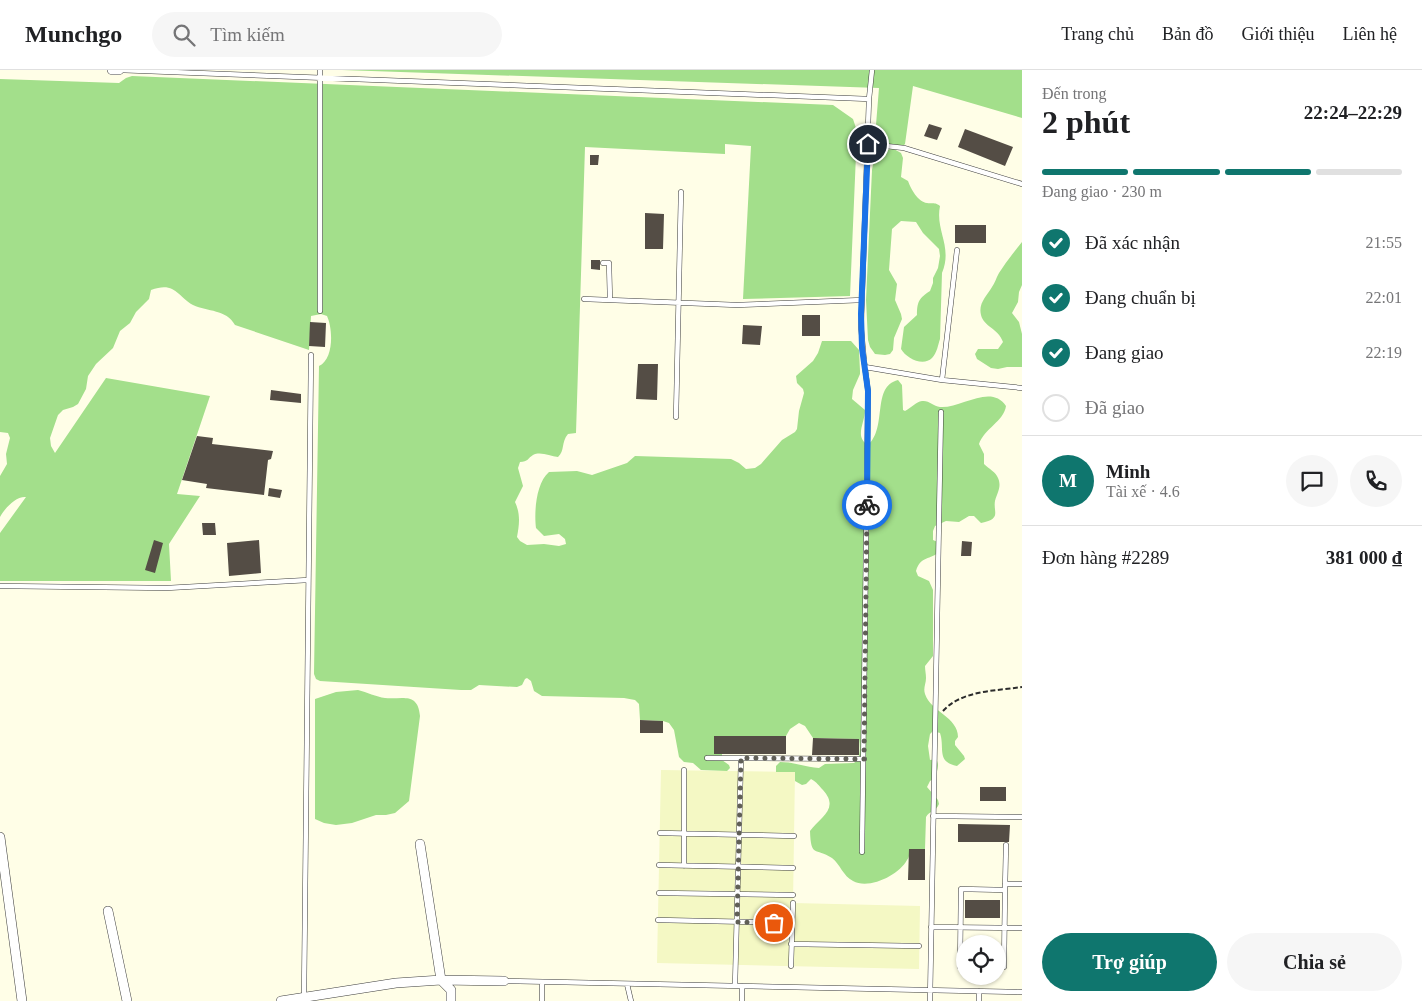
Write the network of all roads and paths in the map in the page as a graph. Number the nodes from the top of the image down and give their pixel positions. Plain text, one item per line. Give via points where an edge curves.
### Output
1 (112, 70) edge
2 (119, 70) edge
3 (130, 70) edge
4 (320, 70) edge
5 (872, 70) edge
6 (320, 78) junction
7 (869, 99) junction
8 (868, 144) junction
9 (1022, 184) edge
10 (681, 192) dead end
11 (957, 250) dead end
12 (603, 263) dead end
13 (584, 299) dead end
14 (610, 300) junction
15 (862, 300) junction
16 (678, 302) junction
17 (320, 311) dead end
18 (311, 355) dead end
19 (865, 367) junction
20 (942, 380) junction
21 (1022, 388) edge
22 (941, 412) dead end
23 (676, 417) dead end
24 (308, 580) junction
25 (0, 586) edge
26 (1022, 687) edge
27 (935, 723) junction
28 (707, 758) dead end
29 (741, 758) junction
30 (864, 759) junction
31 (684, 770) dead end
32 (933, 816) junction
33 (1022, 817) edge
34 (660, 833) dead end
35 (684, 833) junction
36 (739, 835) junction
37 (794, 836) dead end
38 (0, 837) edge
39 (420, 844) dead end
40 (1006, 845) dead end
41 (862, 852) dead end
42 (659, 865) dead end
43 (684, 866) junction
44 (738, 867) junction
45 (793, 868) dead end
46 (1005, 884) junction
47 (1022, 884) edge
48 (1005, 890) junction
49 (659, 893) dead end
50 (738, 894) junction
51 (793, 895) dead end
52 (793, 903) dead end
53 (108, 911) dead end
54 (658, 920) dead end
55 (737, 922) junction
56 (792, 923) junction
57 (931, 927) junction
58 (960, 927) junction
59 (1004, 928) junction
60 (1022, 928) edge
61 (960, 935) edge
62 (1004, 935) edge
63 (791, 944) junction
64 (919, 946) dead end
65 (791, 966) dead end
66 (441, 980) junction
67 (504, 981) joint
68 (542, 982) junction
69 (626, 984) junction
70 (735, 986) junction
71 (742, 986) junction
72 (930, 990) junction
73 (979, 991) junction
74 (1022, 992) edge
75 (304, 998) junction
76 (22, 1001) edge
77 (127, 1001) edge
78 (281, 1001) edge
79 (451, 1001) edge
80 (542, 1001) edge
81 (631, 1001) edge
82 (742, 1001) edge
83 (930, 1001) edge
84 (979, 1001) edge

1 - 2 street
2 - 3 lane
3 - 6 lane
4 - 6 lane
5 - 7 lane
6 - 7 lane
6 - 17 lane
7 - 8 lane
8 - 9 lane via 904,148
8 - 15 lane
10 - 16 lane
11 - 20 lane
12 - 14 lane via 609,263
13 - 14 lane
14 - 16 lane
15 - 16 lane via 737,305
15 - 19 lane
16 - 23 lane
18 - 24 lane
19 - 20 lane
19 - 30 lane via 868,400
20 - 21 lane
22 - 27 lane
24 - 25 lane via 167,588
24 - 75 lane
26 - 27 path via 963,697 950,703
27 - 32 lane
28 - 29 lane
29 - 30 lane
29 - 36 lane
30 - 41 lane
31 - 35 lane
32 - 33 lane
32 - 57 lane
34 - 35 lane
35 - 36 lane
35 - 43 lane
36 - 37 lane
36 - 44 lane
38 - 76 street
39 - 66 street
40 - 46 lane
42 - 43 lane
43 - 44 lane
44 - 45 lane
44 - 50 lane
46 - 47 lane
46 - 48 lane
48 - 58 lane via 961,890
48 - 59 lane
49 - 50 lane
50 - 51 lane
50 - 55 lane
52 - 56 lane
53 - 77 street
54 - 55 lane
55 - 56 lane
55 - 70 lane
56 - 63 lane
57 - 58 lane
57 - 72 lane
58 - 59 lane
58 - 61 lane
59 - 60 lane
59 - 62 lane
63 - 64 lane
63 - 65 lane
66 - 67 street
66 - 75 street via 396,983
66 - 79 street via 451,990
67 - 68 lane
68 - 69 lane
68 - 80 lane
69 - 70 lane
69 - 81 lane
70 - 71 lane
71 - 72 lane
71 - 82 lane
72 - 73 lane
72 - 83 lane
73 - 74 lane
73 - 84 lane
75 - 78 street

